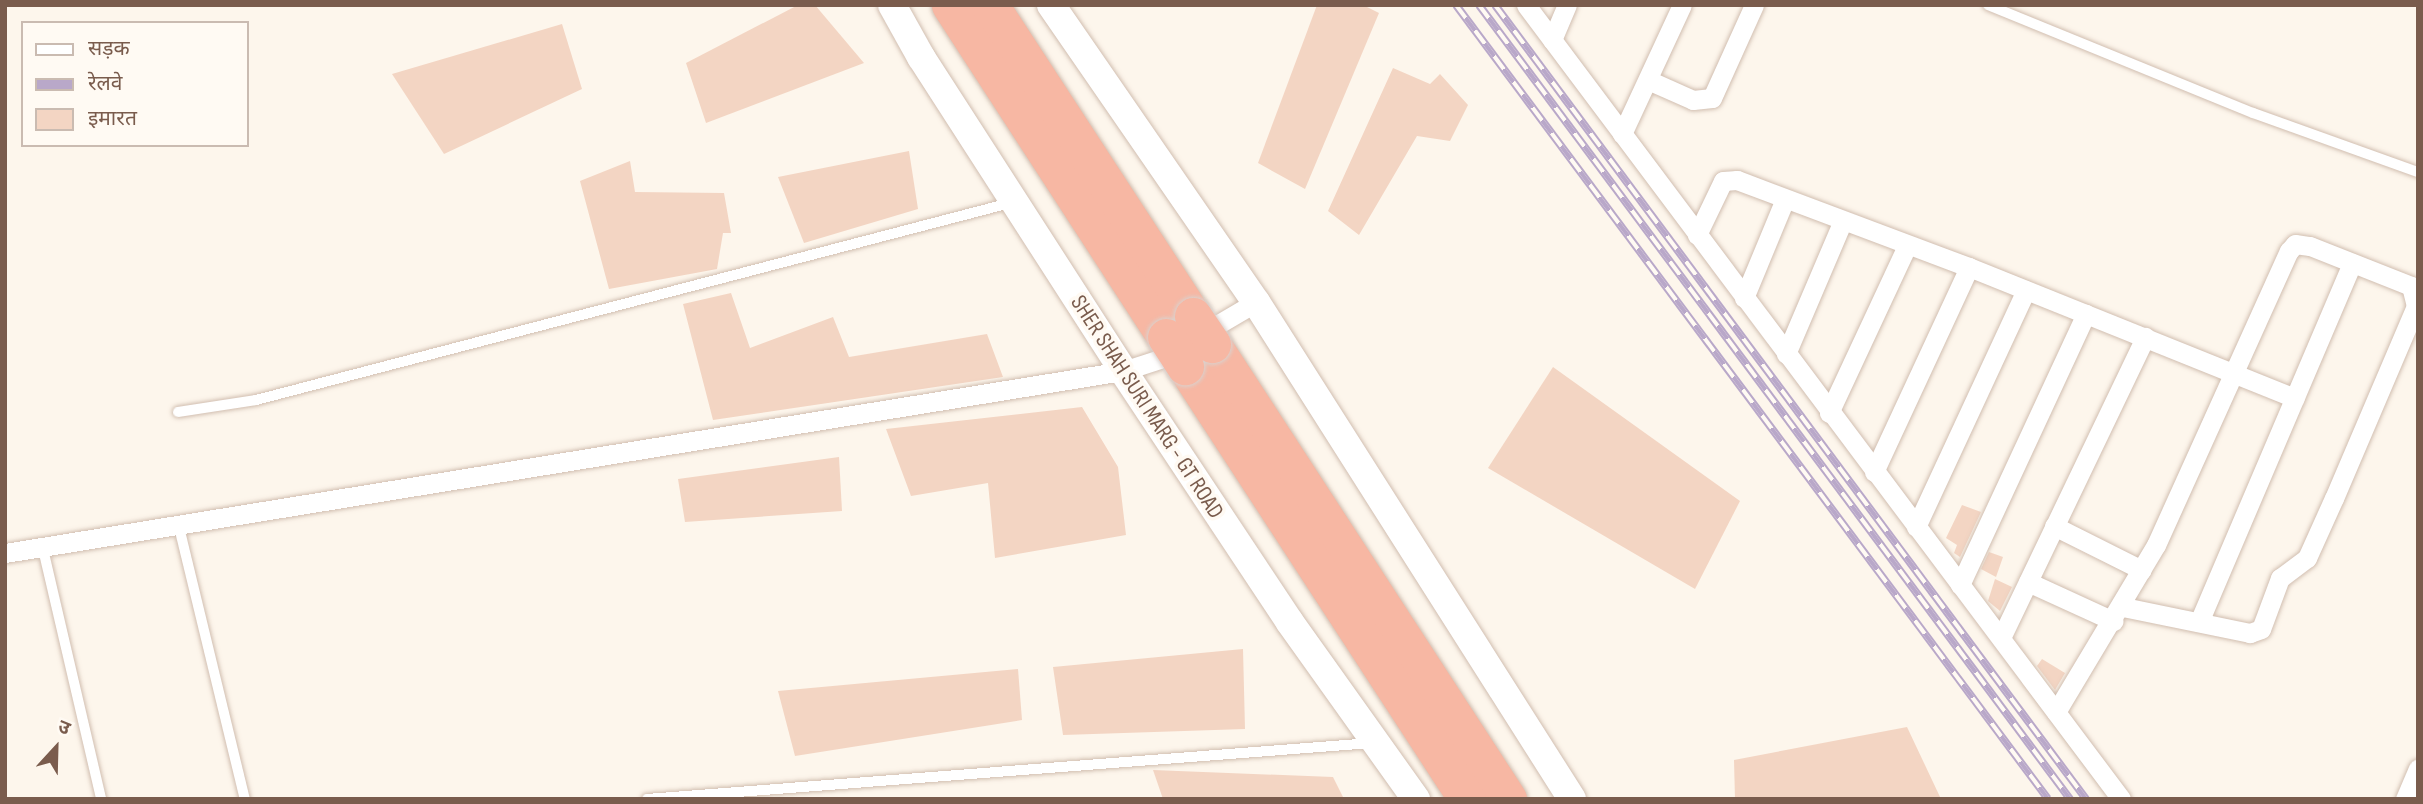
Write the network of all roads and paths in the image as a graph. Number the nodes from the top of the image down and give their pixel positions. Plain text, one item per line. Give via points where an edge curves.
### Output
1 (892, 5) edge
2 (950, 5) edge
3 (990, 5) edge
4 (1051, 5) edge
5 (1526, 5) edge
6 (1567, 5) edge
7 (1754, 5) edge
8 (1988, 5) edge
9 (1678, 7) edge
10 (1552, 40) junction
11 (1647, 80) junction
12 (1622, 134) junction
13 (2418, 172) edge
14 (1786, 199) junction
15 (1014, 202) junction
16 (1842, 223) junction
17 (1698, 235) junction
18 (1907, 246) junction
19 (2352, 262) junction
20 (1969, 267) junction
21 (2026, 290) junction
22 (1745, 299) junction
23 (1256, 302) junction
24 (2086, 314) junction
25 (2145, 337) junction
26 (1189, 341) junction
27 (1786, 354) junction
28 (1123, 371) junction
29 (2233, 372) junction
30 (2295, 398) junction
31 (178, 412) dead end
32 (1829, 413) junction
33 (1874, 472) junction
34 (2054, 526) junction
35 (179, 527) junction
36 (1916, 527) junction
37 (43, 549) junction
38 (5, 553) edge
39 (2143, 570) junction
40 (2028, 582) junction
41 (1960, 585) junction
42 (2118, 614) junction
43 (2199, 622) junction
44 (2001, 638) junction
45 (2056, 712) junction
46 (1376, 743) junction
47 (2418, 769) edge
48 (102, 799) edge
49 (246, 799) edge
50 (647, 799) edge
51 (1416, 799) edge
52 (1467, 799) edge
53 (1508, 799) edge
54 (1572, 799) edge
55 (2121, 799) edge
56 (2405, 799) edge

1 - 15 street, SHER SHAH SURI MARG - GT ROAD
2 - 26 highway
3 - 26 highway
4 - 23 street
5 - 10 street
6 - 10 street
7 - 11 street via 1712,98 1693,100
8 - 13 lane via 2253,113
9 - 11 street
10 - 12 street
11 - 12 street
12 - 17 street
14 - 16 street
14 - 17 street via 1728,178
14 - 22 street
15 - 28 street, SHER SHAH SURI MARG - GT ROAD
15 - 31 lane via 256,400
16 - 18 street
16 - 27 street
17 - 22 street
18 - 20 street
18 - 32 street
19 - 29 street via 2295,244
19 - 30 street
19 - 43 street via 2416,291 2416,306 2405,332 2307,558 2280,578 2261,629 2250,633
20 - 21 street
20 - 33 street
21 - 24 street
21 - 36 street
22 - 27 street
23 - 28 street via 1159,359
23 - 54 street
24 - 25 street
24 - 41 street
25 - 29 street
25 - 34 street
26 - 52 highway
26 - 53 highway
27 - 32 street
28 - 35 street
28 - 46 street, SHER SHAH SURI MARG - GT ROAD
29 - 30 street
29 - 39 street
30 - 43 street
32 - 33 street
33 - 36 street
34 - 39 street
34 - 40 street
35 - 37 street
35 - 49 lane
36 - 41 street
37 - 38 street
37 - 48 lane
39 - 42 street
40 - 42 street
40 - 44 street
41 - 44 street
42 - 43 street
42 - 45 street
44 - 45 street
45 - 55 street
46 - 50 lane
46 - 51 street, SHER SHAH SURI MARG - GT ROAD
47 - 56 street

